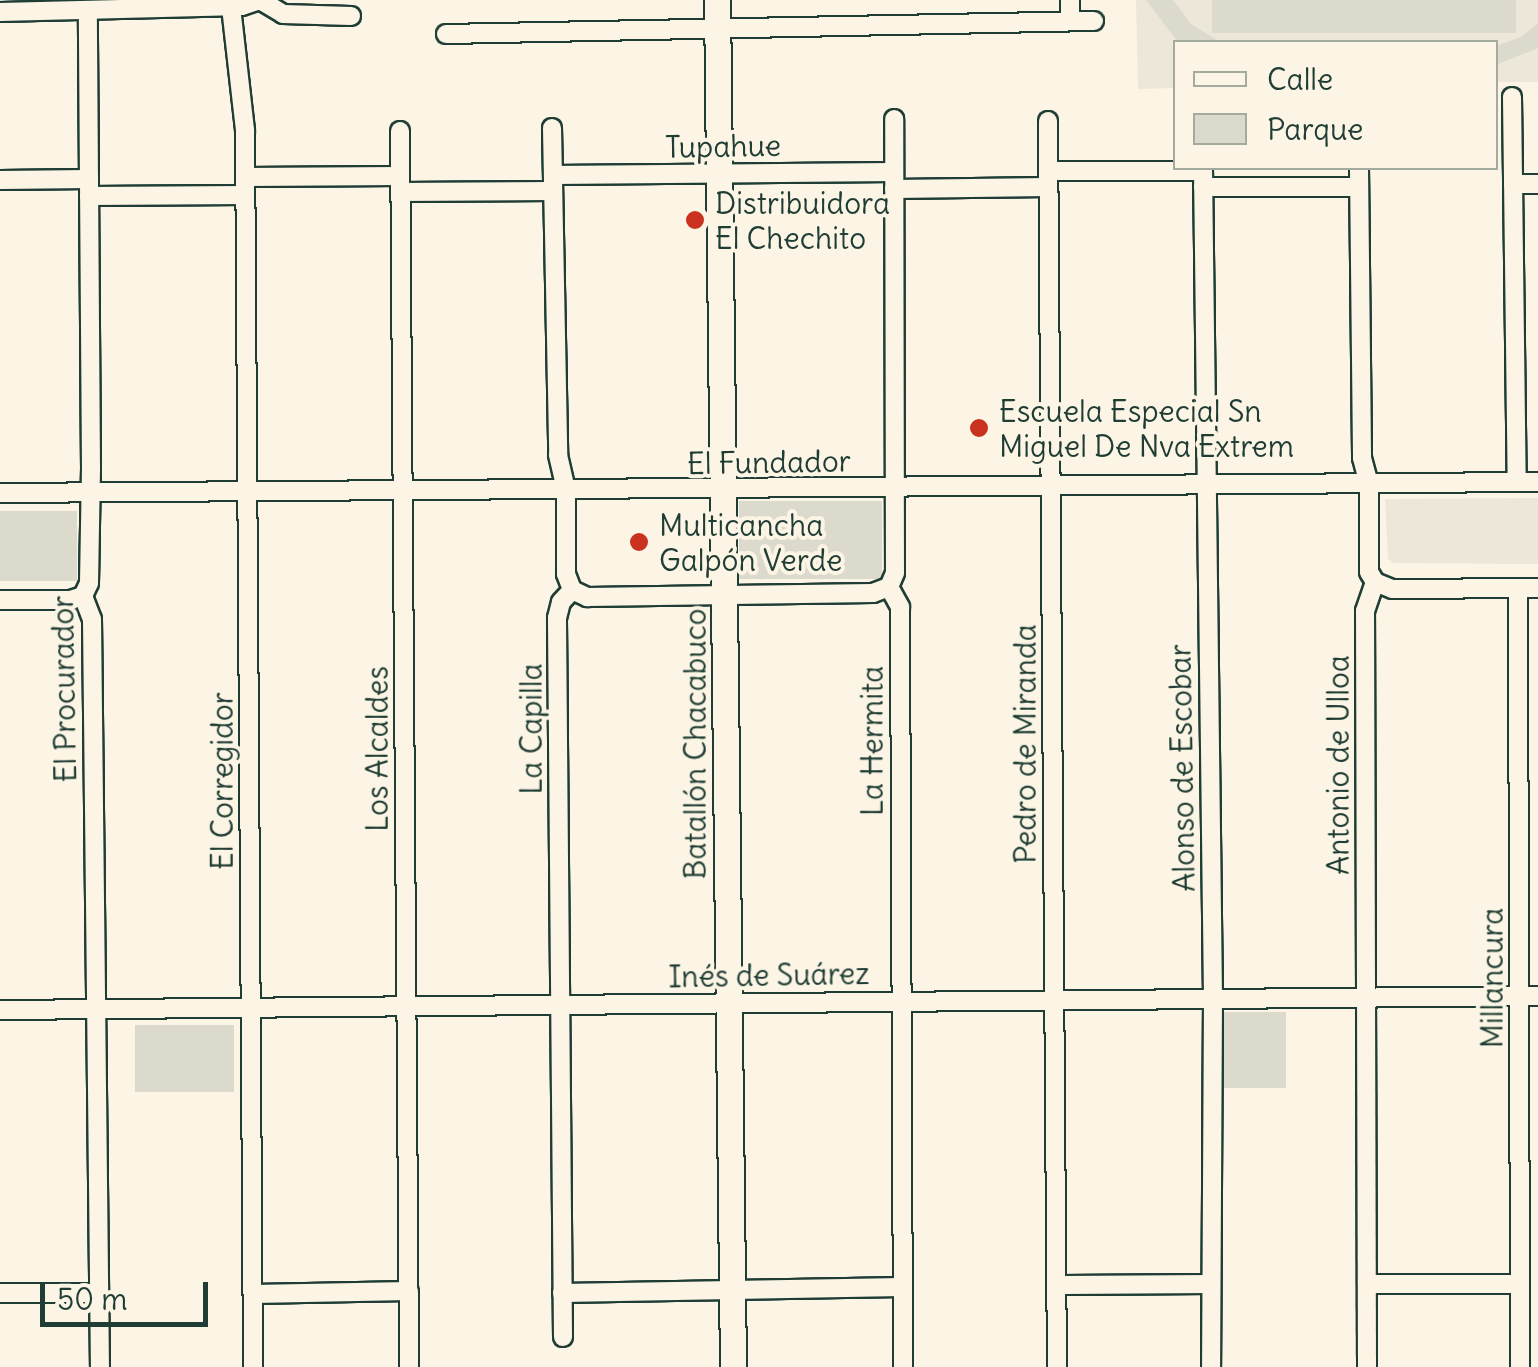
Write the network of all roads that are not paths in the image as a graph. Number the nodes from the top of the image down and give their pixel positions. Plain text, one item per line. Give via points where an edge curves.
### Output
1 (260, 0) edge
2 (718, 0) edge
3 (1070, 0) edge
4 (132, 4) edge
5 (232, 7) junction
6 (7, 8) edge
7 (88, 10) junction
8 (351, 16) dead end
9 (1070, 21) junction
10 (1094, 21) dead end
11 (718, 28) junction
12 (446, 34) dead end
13 (1512, 97) dead end
14 (894, 119) dead end
15 (1048, 121) dead end
16 (552, 128) dead end
17 (400, 131) dead end
18 (720, 173) junction
19 (1507, 173) edge
20 (1203, 175) edge
21 (1359, 177) edge
22 (1048, 179) junction
23 (0, 180) edge
24 (894, 180) junction
25 (553, 183) junction
26 (400, 184) junction
27 (1538, 184) edge
28 (245, 186) junction
29 (89, 188) junction
30 (1517, 482) junction
31 (1538, 482) edge
32 (1368, 484) junction
33 (1206, 485) junction
34 (1050, 486) junction
35 (894, 488) junction
36 (402, 490) junction
37 (725, 490) junction
38 (247, 491) junction
39 (566, 491) junction
40 (87, 492) junction
41 (0, 493) edge
42 (1375, 582) junction
43 (889, 587) junction
44 (1518, 588) junction
45 (1538, 588) edge
46 (572, 590) junction
47 (726, 595) junction
48 (83, 596) junction
49 (0, 600) edge
50 (1529, 996) edge
51 (1366, 998) junction
52 (1213, 999) junction
53 (1054, 1000) junction
54 (901, 1002) junction
55 (729, 1003) junction
56 (560, 1005) junction
57 (406, 1006) junction
58 (251, 1008) junction
59 (96, 1009) junction
60 (0, 1010) edge
61 (1056, 1284) junction
62 (1212, 1284) junction
63 (1367, 1284) junction
64 (1520, 1284) junction
65 (902, 1287) junction
66 (732, 1290) junction
67 (409, 1291) junction
68 (0, 1293) edge
69 (99, 1293) junction
70 (562, 1293) junction
71 (253, 1294) junction
72 (563, 1337) dead end
73 (100, 1367) edge
74 (254, 1367) edge
75 (409, 1367) edge
76 (732, 1367) edge
77 (902, 1367) edge
78 (1057, 1367) edge
79 (1211, 1367) edge
80 (1368, 1367) edge
81 (1520, 1367) edge

1 - 5 street
1 - 8 street via 283,14
2 - 11 street, Batallón Chacabuco
3 - 9 street
4 - 5 street
4 - 7 street
5 - 28 street, El Corregidor via 245,105
6 - 7 street
7 - 29 street, El Procurador
9 - 10 street
9 - 11 street
11 - 12 street
11 - 18 street, Batallón Chacabuco
13 - 19 street
14 - 24 street, La Hermita
15 - 22 street, Pedro de Miranda
16 - 25 street, La Capilla
17 - 26 street, Los Alcaldes
18 - 24 street, Tupahue
18 - 25 street, Tupahue
18 - 37 street, Batallón Chacabuco
19 - 27 street
19 - 30 street
20 - 21 street, Tupahue
20 - 22 street, Tupahue
20 - 33 street, Alonso de Escobar
21 - 32 street, Antonio de Ulloa via 1362,458
22 - 24 street, Tupahue
22 - 34 street, Pedro de Miranda
23 - 29 street, Tupahue
24 - 35 street, La Hermita
25 - 26 street, Tupahue
25 - 39 street, La Capilla via 558,455
26 - 28 street, Tupahue
26 - 36 street, Los Alcaldes
28 - 29 street, Tupahue
28 - 38 street, El Corregidor
29 - 40 street, El Procurador
30 - 31 street, El Fundador
30 - 32 street, El Fundador
32 - 33 street, El Fundador
32 - 42 street, Antonio de Ulloa
33 - 34 street, El Fundador
33 - 52 street, Alonso de Escobar
34 - 35 street, El Fundador
34 - 53 street, Pedro de Miranda
35 - 37 street, El Fundador
35 - 43 street, La Hermita via 895,573
36 - 38 street, El Fundador
36 - 39 street, El Fundador
36 - 57 street, Los Alcaldes
37 - 39 street, El Fundador
37 - 47 street, Batallón Chacabuco
38 - 40 street, El Fundador
38 - 58 street, El Corregidor
39 - 46 street, La Capilla via 566,574
40 - 41 street, El Fundador
40 - 48 street, El Procurador
42 - 44 street via 1392,588
42 - 51 street, Antonio de Ulloa via 1365,611
43 - 47 street via 879,593
43 - 54 street, La Hermita via 900,607
44 - 45 street
44 - 50 street, Millancura
46 - 47 street via 587,596
46 - 56 street, La Capilla via 557,618
47 - 55 street, Batallón Chacabuco
48 - 49 street
48 - 59 street, El Procurador via 92,619
50 - 51 street, Inés de Suárez
50 - 64 street, Millancura
51 - 52 street, Inés de Suárez
51 - 63 street, Antonio de Ulloa
52 - 53 street, Inés de Suárez
52 - 62 street, Alonso de Escobar
53 - 54 street, Inés de Suárez
53 - 61 street, Pedro de Miranda
54 - 55 street, Inés de Suárez
54 - 65 street, La Hermita
55 - 56 street, Inés de Suárez
55 - 66 street, Batallón Chacabuco
56 - 57 street, Inés de Suárez
56 - 70 street, La Capilla
57 - 58 street, Inés de Suárez
57 - 67 street, Los Alcaldes
58 - 59 street, Inés de Suárez
58 - 71 street, El Corregidor
59 - 60 street, Inés de Suárez
59 - 69 street, El Procurador
61 - 62 street
61 - 78 street, Pedro de Miranda
62 - 79 street, Alonso de Escobar
63 - 64 street
63 - 80 street, Antonio de Ulloa
64 - 81 street, Millancura
65 - 66 street
65 - 77 street, La Hermita
66 - 70 street
66 - 76 street, Batallón Chacabuco
67 - 71 street
67 - 75 street, Los Alcaldes
68 - 69 street
69 - 73 street, El Procurador
70 - 72 street, La Capilla
71 - 74 street, El Corregidor

